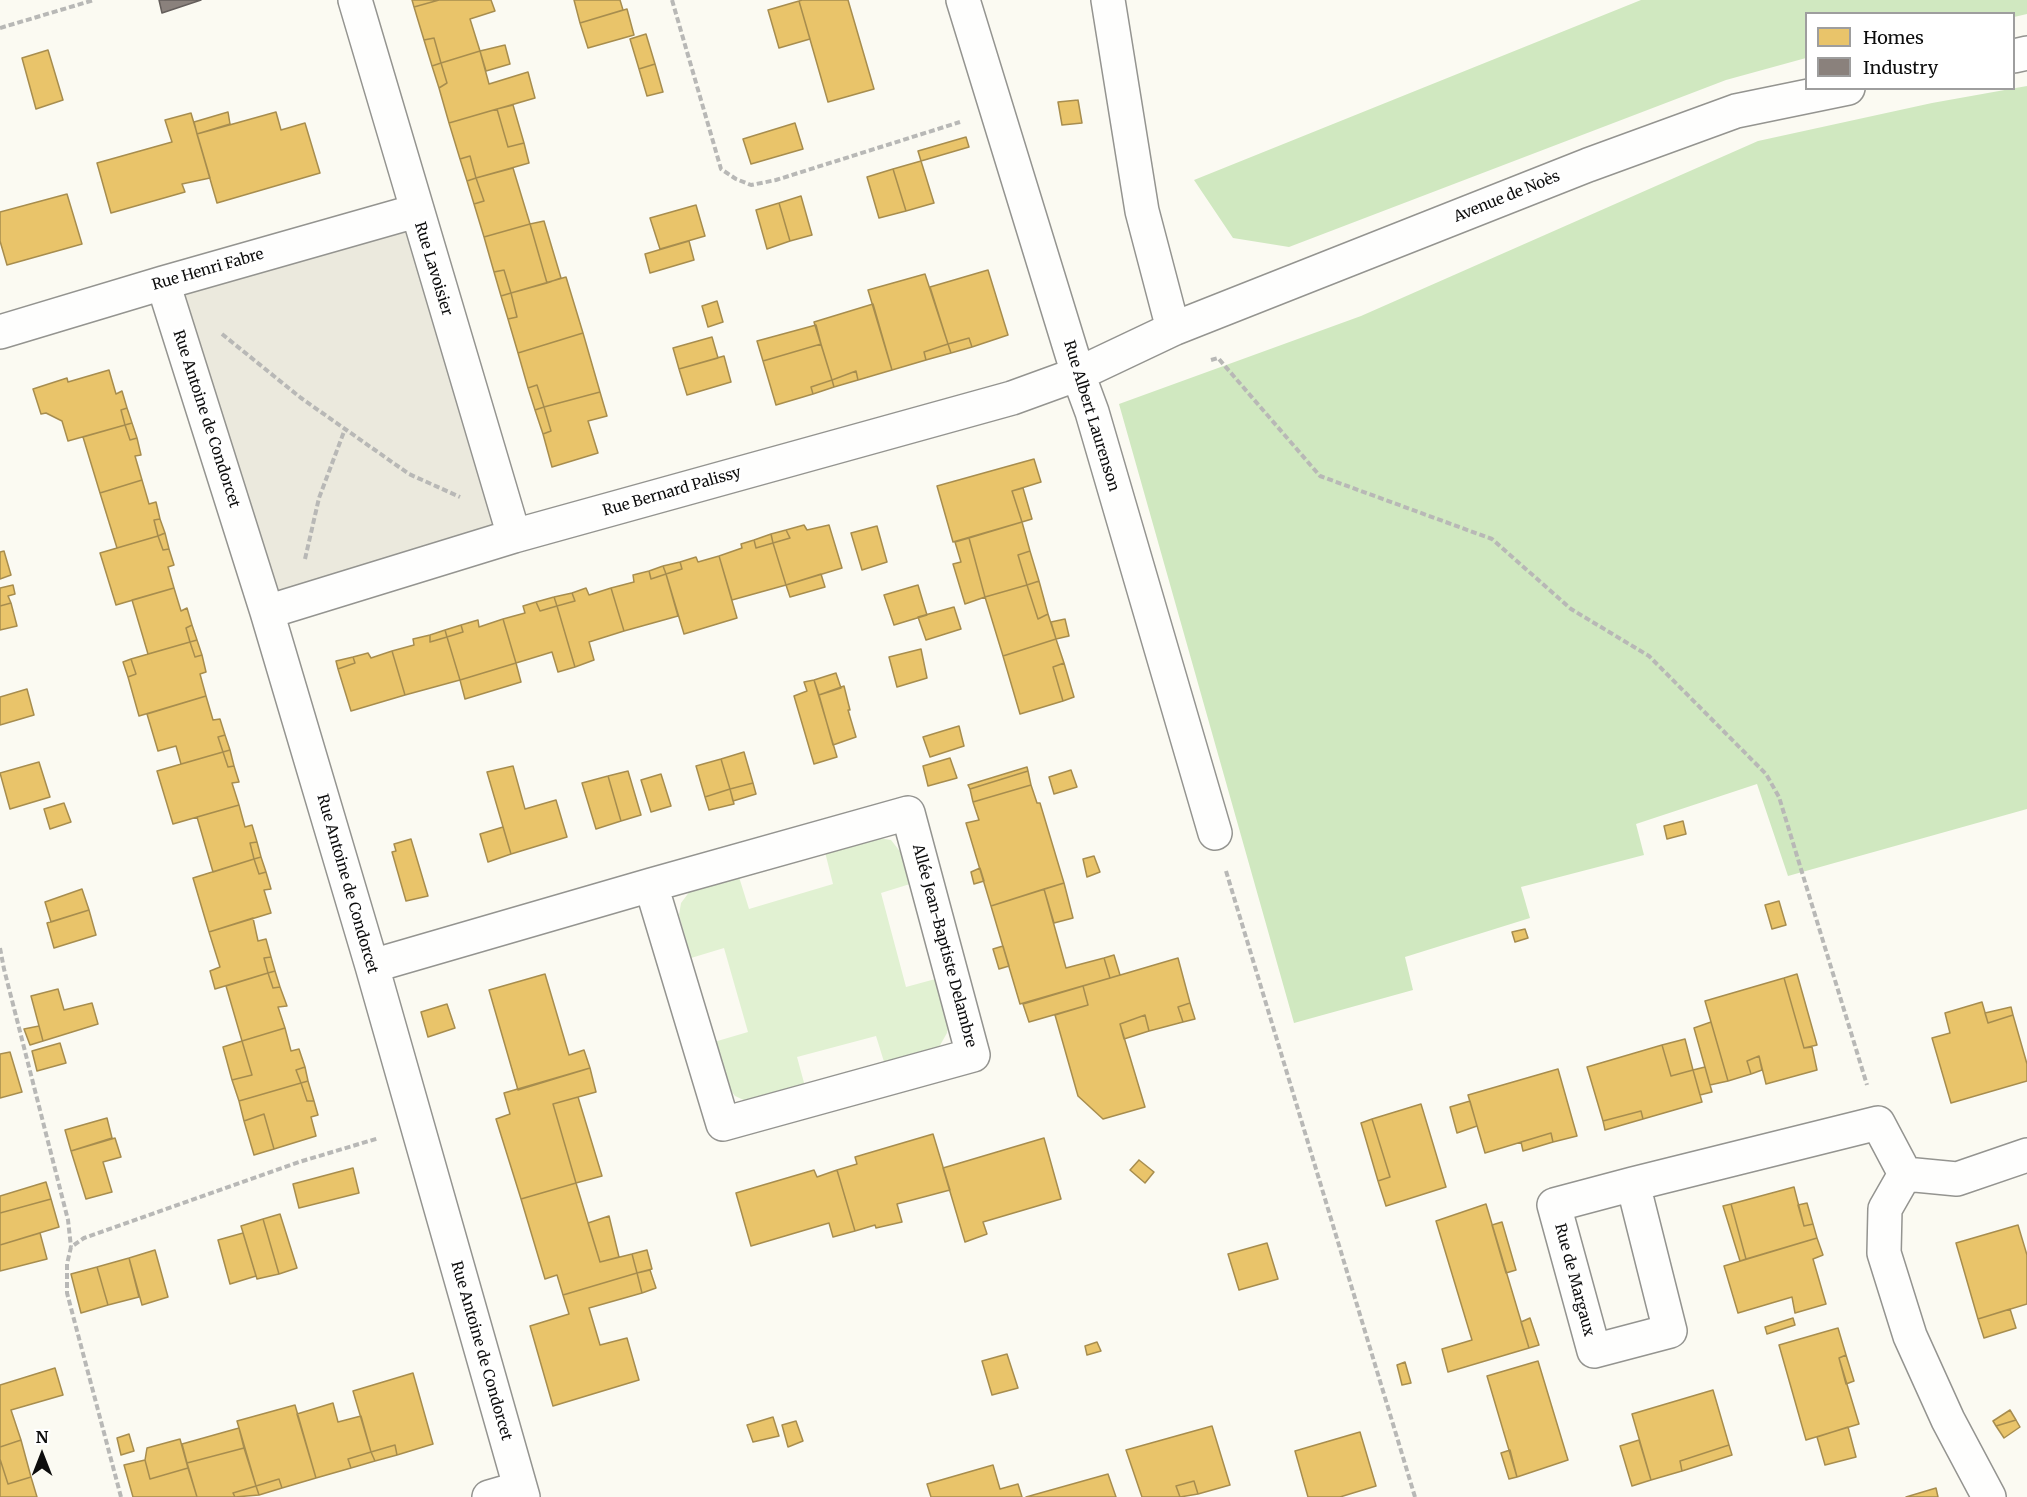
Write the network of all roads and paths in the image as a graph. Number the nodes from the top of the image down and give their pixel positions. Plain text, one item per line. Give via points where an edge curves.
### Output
1 (94, 0) edge
2 (355, 0) edge
3 (672, 0) edge
4 (963, 0) edge
5 (1108, 0) edge
6 (0, 28) edge
7 (1838, 90) edge
8 (997, 111) junction
9 (416, 211) junction
10 (163, 283) junction
11 (1173, 329) junction
12 (177, 330) junction
13 (0, 332) edge
14 (1208, 361) dead end
15 (1078, 374) junction
16 (345, 429) junction
17 (501, 495) junction
18 (514, 536) junction
19 (301, 602) junction
20 (267, 612) junction
21 (1215, 833) joint
22 (651, 885) junction
23 (0, 948) edge
24 (372, 966) junction
25 (1878, 1123) junction
26 (417, 1127) junction
27 (2027, 1155) edge
28 (1905, 1174) junction
29 (1633, 1184) junction
30 (71, 1248) junction
31 (522, 1493) edge
32 (121, 1497) edge
33 (489, 1497) edge
34 (1415, 1497) edge
35 (1989, 1497) edge

1 - 6 path
2 - 9 street, Rue Lavoisier
3 - 8 path via 720,169 751,185
4 - 8 street, Rue Albert Laurenson
5 - 11 street via 1142,211
7 - 11 street, Avenue de Noès via 1736,111 1588,165
8 - 15 street, Rue Albert Laurenson
9 - 10 street, Rue Henri Fabre
9 - 17 street, Rue Lavoisier
10 - 12 street, Rue Antoine de Condorcet
10 - 13 street, Rue Henri Fabre
11 - 15 street, Avenue de Noès
12 - 16 path via 211,324
12 - 20 street, Rue Antoine de Condorcet
14 - 25 path via 1218,358 1320,476 1492,539 1571,609 1649,656 1766,774 1779,797
15 - 18 street, Rue Bernard Palissy via 1012,398
15 - 21 street, Rue Albert Laurenson
16 - 17 path via 409,474 470,502
16 - 19 path via 319,498 303,569
17 - 18 street, Rue Lavoisier
18 - 19 street, Rue Bernard Palissy
19 - 20 street, Rue Bernard Palissy
20 - 24 street, Rue Antoine de Condorcet
21 - 34 path
22 - 22 street, Allée Jean-Baptiste Delambre via 908,813 973,1055 723,1124
22 - 24 street, Allée Jean-Baptiste Delambre
23 - 30 path via 68,1220
24 - 26 street, Rue Antoine de Condorcet
25 - 28 street
25 - 29 street, Rue de Margaux
26 - 30 path via 299,1162 84,1238
26 - 31 street, Rue Antoine de Condorcet
27 - 28 street via 1957,1179
28 - 35 street via 1885,1209 1884,1253 1910,1336
29 - 29 street, Rue de Margaux via 1554,1205 1594,1351 1670,1330
30 - 32 path via 67,1293
31 - 33 street

